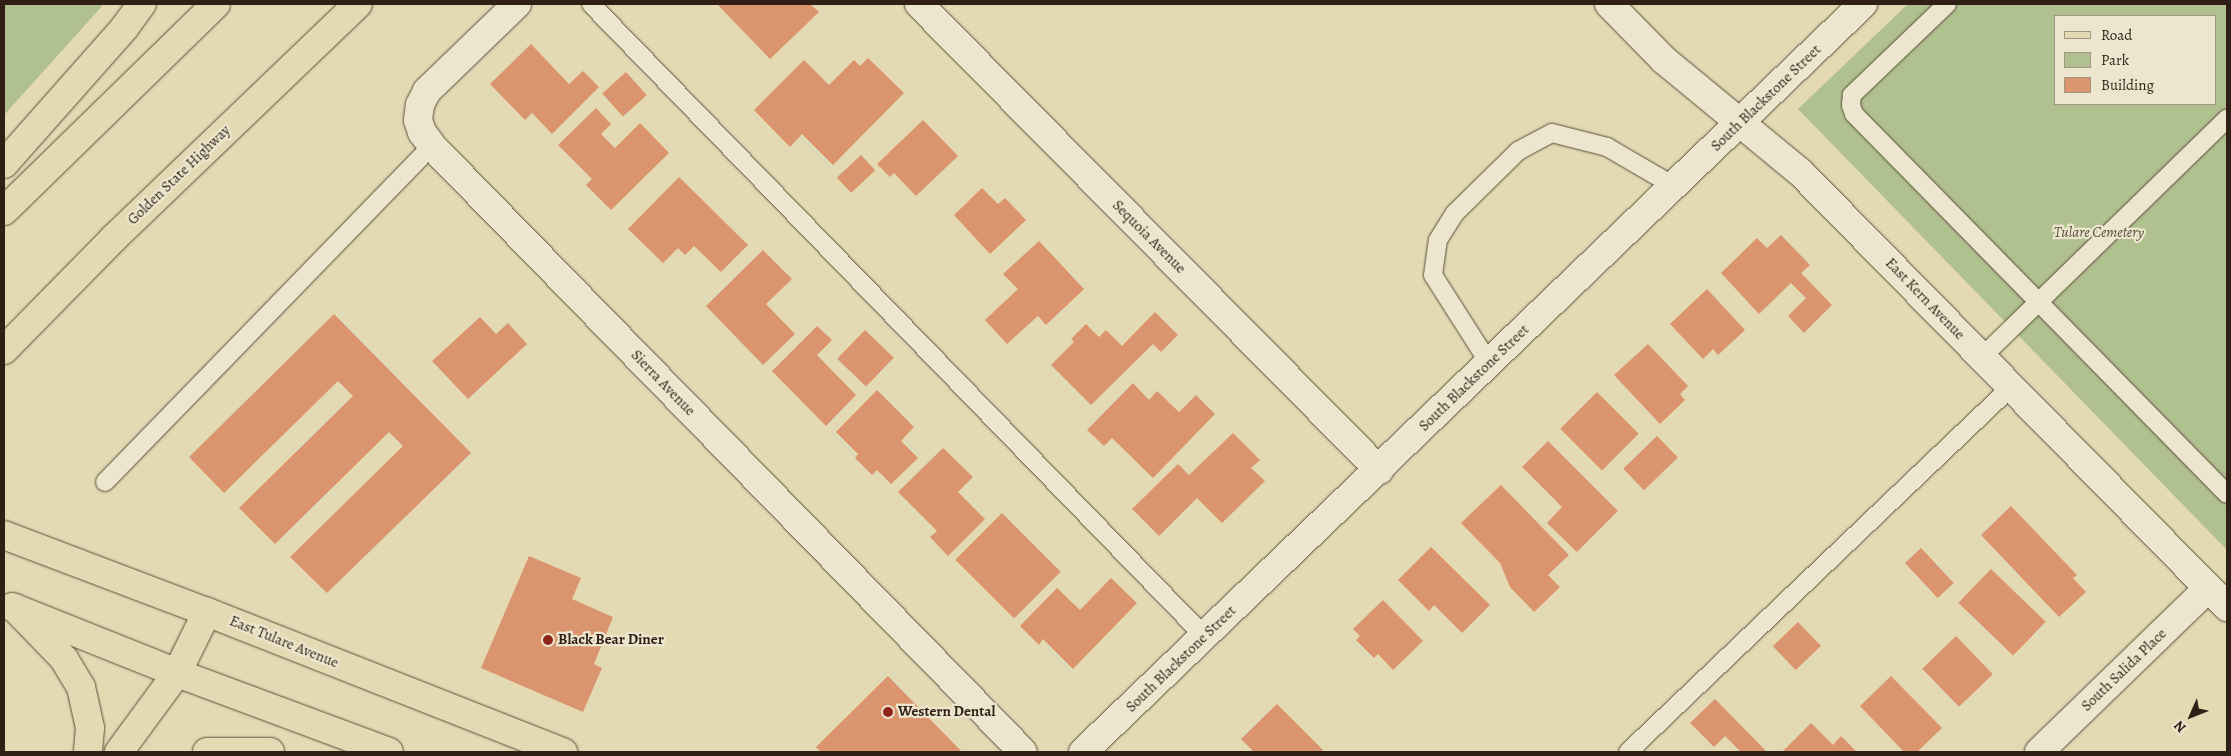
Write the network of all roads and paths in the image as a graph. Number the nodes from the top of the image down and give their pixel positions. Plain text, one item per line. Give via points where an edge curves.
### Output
1 (142, 4) edge
2 (216, 4) edge
3 (358, 4) edge
4 (517, 4) edge
5 (591, 4) edge
6 (919, 4) edge
7 (1609, 4) edge
8 (1863, 4) edge
9 (1947, 4) edge
10 (2227, 120) edge
11 (1739, 123) junction
12 (432, 146) junction
13 (4, 164) edge
14 (1674, 186) junction
15 (4, 211) edge
16 (2040, 302) junction
17 (4, 350) edge
18 (1982, 357) junction
19 (1489, 363) junction
20 (2011, 387) junction
21 (1378, 470) junction
22 (105, 482) dead end
23 (2227, 494) edge
24 (4, 535) edge
25 (2208, 588) junction
26 (9, 606) edge
27 (2227, 607) edge
28 (207, 612) junction
29 (1204, 636) junction
30 (177, 673) junction
31 (88, 752) edge
32 (119, 752) edge
33 (208, 752) edge
34 (270, 752) edge
35 (389, 752) edge
36 (563, 752) edge
37 (1023, 752) edge
38 (1083, 752) edge
39 (1628, 752) edge
40 (2039, 752) edge

1 - 13 main road
2 - 15 main road
3 - 17 main road, Golden State Highway via 113,239
4 - 12 street, Sierra Avenue via 427,91 420,105 418,120
5 - 29 lane
6 - 21 street, Sequoia Avenue
7 - 11 street, East Kern Avenue via 1664,60
8 - 11 street, South Blackstone Street
9 - 16 lane via 1852,95 1851,105 1854,114 1870,131
10 - 16 lane
11 - 14 street, South Blackstone Street
11 - 18 street, East Kern Avenue via 1800,172
12 - 22 lane
12 - 37 street, Sierra Avenue
14 - 19 street, South Blackstone Street
14 - 19 lane via 1607,147 1552,133 1518,151 1455,213 1438,240 1433,275
16 - 18 lane
16 - 23 lane
18 - 20 street, East Kern Avenue
19 - 21 street, South Blackstone Street
20 - 25 street, East Kern Avenue
20 - 39 lane
21 - 29 street, South Blackstone Street
24 - 28 main road, East Tulare Avenue
25 - 27 street, East Kern Avenue
25 - 40 street, South Salida Place
26 - 30 main road
26 - 31 main road via 64,659 82,687 90,728
28 - 30 main road
28 - 36 main road, East Tulare Avenue
29 - 38 street, South Blackstone Street
30 - 32 main road
30 - 35 main road
33 - 34 main road

